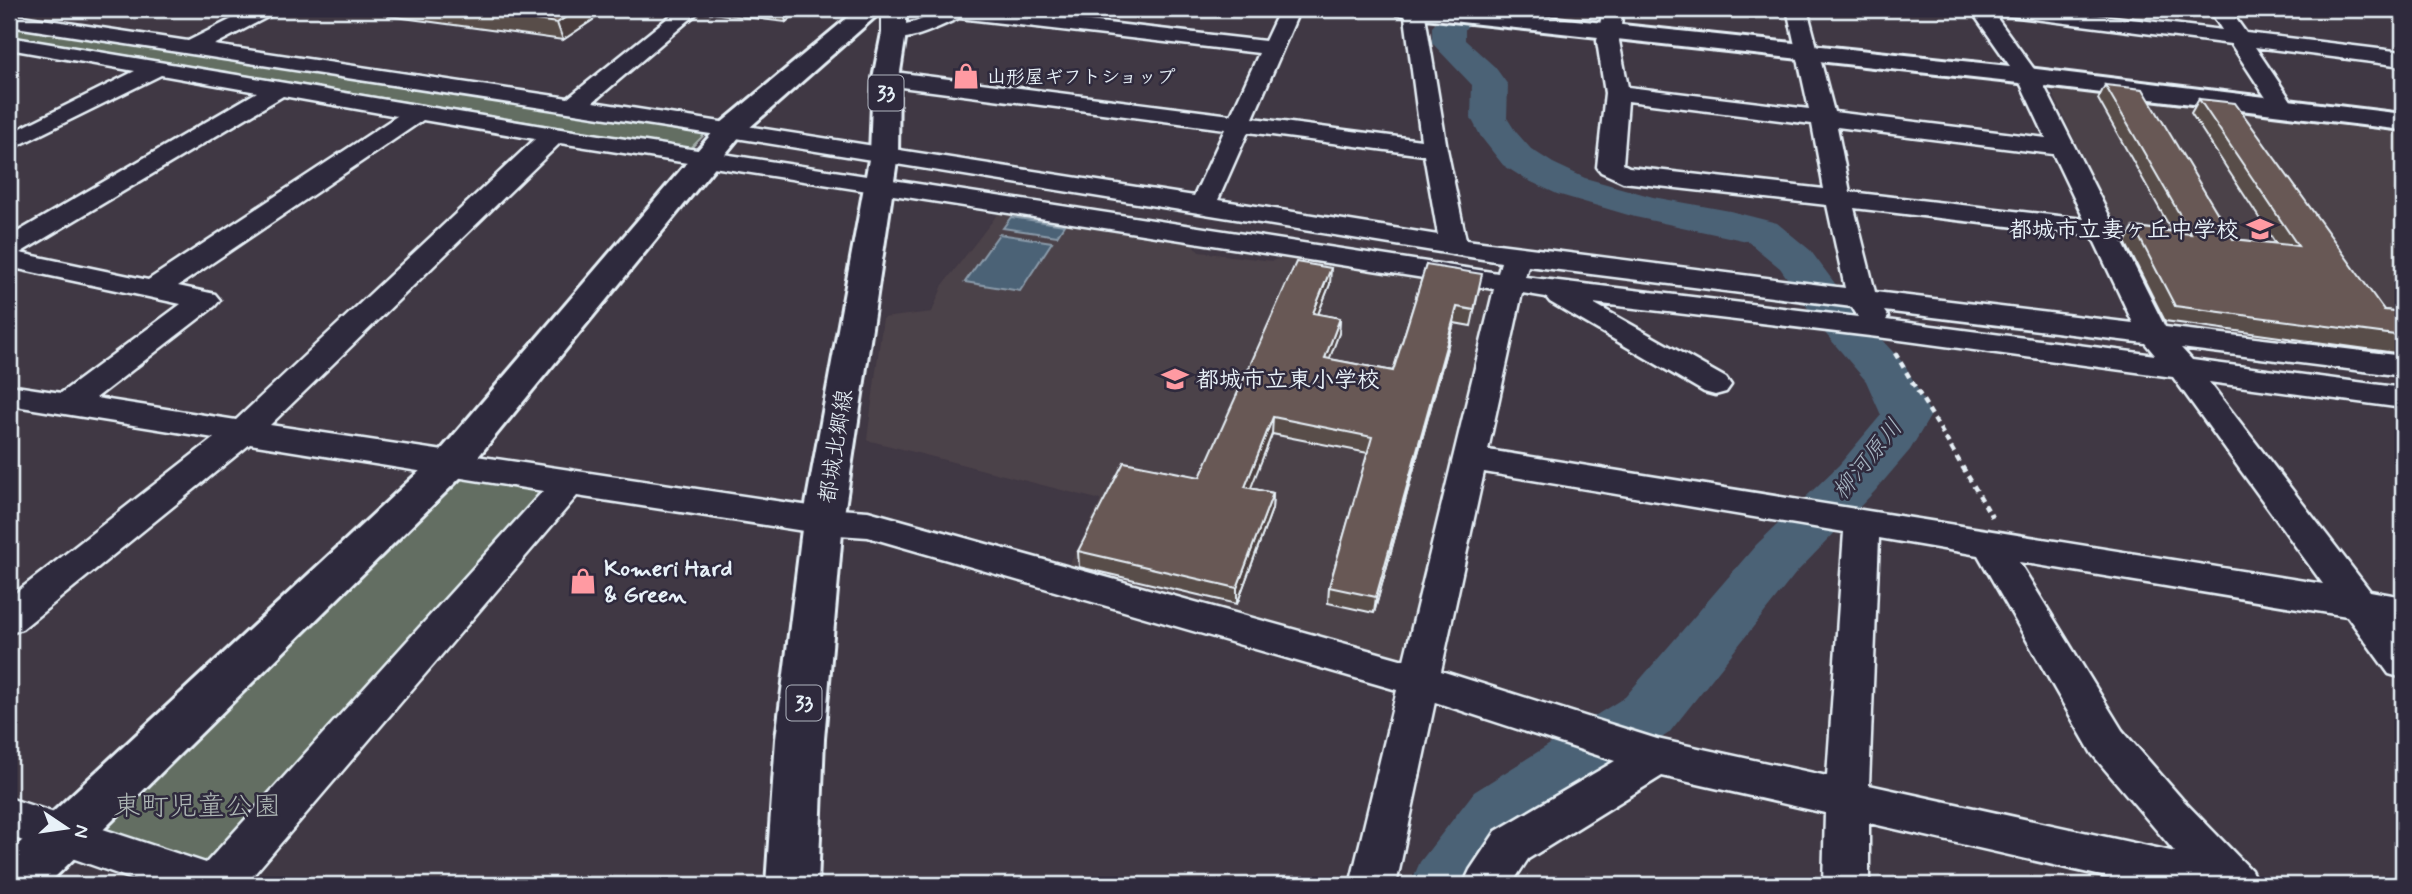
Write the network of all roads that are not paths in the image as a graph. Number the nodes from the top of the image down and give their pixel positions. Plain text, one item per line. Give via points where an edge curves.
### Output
1 (268, 9) edge
2 (692, 9) edge
3 (872, 9) edge
4 (1290, 9) edge
5 (1406, 9) edge
6 (1797, 9) edge
7 (1980, 9) edge
8 (1999, 9) edge
9 (2219, 9) edge
10 (961, 10) edge
11 (1422, 10) edge
12 (9, 20) edge
13 (1612, 20) edge
14 (894, 21) edge
15 (2240, 39) junction
16 (9, 43) edge
17 (34, 47) junction
18 (191, 48) junction
19 (1272, 48) junction
20 (1811, 54) junction
21 (9, 59) edge
22 (2403, 59) edge
23 (158, 68) junction
24 (2028, 76) junction
25 (886, 78) junction
26 (279, 89) junction
27 (1617, 93) junction
28 (572, 107) junction
29 (2284, 108) junction
30 (419, 112) junction
31 (1824, 118) junction
32 (2403, 122) edge
33 (1240, 123) junction
34 (730, 130) junction
35 (554, 135) junction
36 (9, 143) edge
37 (2064, 148) junction
38 (1435, 149) junction
39 (706, 159) junction
40 (881, 169) junction
41 (1838, 199) junction
42 (1203, 205) junction
43 (2104, 229) junction
44 (1454, 246) junction
45 (9, 248) edge
46 (9, 259) edge
47 (1513, 269) junction
48 (1549, 289) junction
49 (153, 290) junction
50 (1861, 301) junction
51 (1812, 307) junction
52 (1879, 328) junction
53 (2154, 335) junction
54 (2403, 366) edge
55 (2182, 368) junction
56 (1715, 385) dead end
57 (9, 395) edge
58 (2403, 398) edge
59 (69, 403) junction
60 (242, 433) junction
61 (1471, 459) junction
62 (450, 465) junction
63 (569, 484) junction
64 (823, 521) junction
65 (1862, 521) junction
66 (1999, 543) junction
67 (2360, 604) junction
68 (2403, 611) edge
69 (9, 619) edge
70 (2403, 663) edge
71 (1421, 681) junction
72 (1652, 755) junction
73 (1847, 801) junction
74 (9, 817) edge
75 (64, 834) junction
76 (11, 885) edge
77 (208, 885) edge
78 (216, 885) edge
79 (792, 885) edge
80 (1373, 885) edge
81 (1486, 885) edge
82 (1846, 885) edge
83 (2233, 885) edge

1 - 18 street
2 - 28 street
3 - 34 street
4 - 19 street
5 - 11 street
6 - 20 street
7 - 24 street
8 - 15 street
9 - 15 street
10 - 14 street via 921,27
10 - 19 street
11 - 13 street
11 - 38 street
12 - 18 street
13 - 20 street
13 - 27 street via 1608,41
14 - 25 street, 都城北郷線 / 33
15 - 22 street
15 - 29 street
16 - 17 street
17 - 21 street
17 - 23 street
18 - 28 street
19 - 33 street
20 - 24 street
20 - 31 street
23 - 26 street
23 - 36 street
24 - 29 street
24 - 37 street
25 - 33 street
25 - 40 street, 都城北郷線 / 33
26 - 30 street
26 - 45 street
27 - 31 street
27 - 41 street via 1610,167 1623,174
28 - 34 street
29 - 32 street
30 - 35 street
30 - 49 street
31 - 37 street
31 - 41 street
33 - 38 street
33 - 42 street
34 - 39 street
34 - 40 street
35 - 39 street
35 - 60 street
37 - 43 street
38 - 44 street
39 - 40 street
39 - 62 street
40 - 42 street
40 - 47 street
40 - 64 street, 都城北郷線 / 33
41 - 43 street
41 - 50 street
42 - 44 street
43 - 53 street
44 - 47 street
46 - 49 street
47 - 48 street
47 - 51 street
47 - 61 street
48 - 51 street
48 - 56 street
49 - 59 street via 205,300
50 - 51 street
50 - 52 street
50 - 53 street
51 - 52 street
52 - 55 street
53 - 54 street
53 - 55 street
55 - 58 street
55 - 67 street
57 - 59 street
59 - 60 street
60 - 62 street
60 - 69 street
61 - 65 street
61 - 71 street
62 - 63 street
62 - 75 street
63 - 64 street
63 - 78 street
64 - 71 street via 868,524
64 - 79 street, 都城北郷線 / 33 via 800,739
65 - 66 street
65 - 73 street
66 - 67 street
66 - 83 street via 2107,742
67 - 68 street
67 - 70 street
71 - 72 street
71 - 80 street
72 - 73 street
72 - 81 street via 1512,845
73 - 82 street
73 - 83 street
74 - 75 street
75 - 76 street
75 - 77 street

